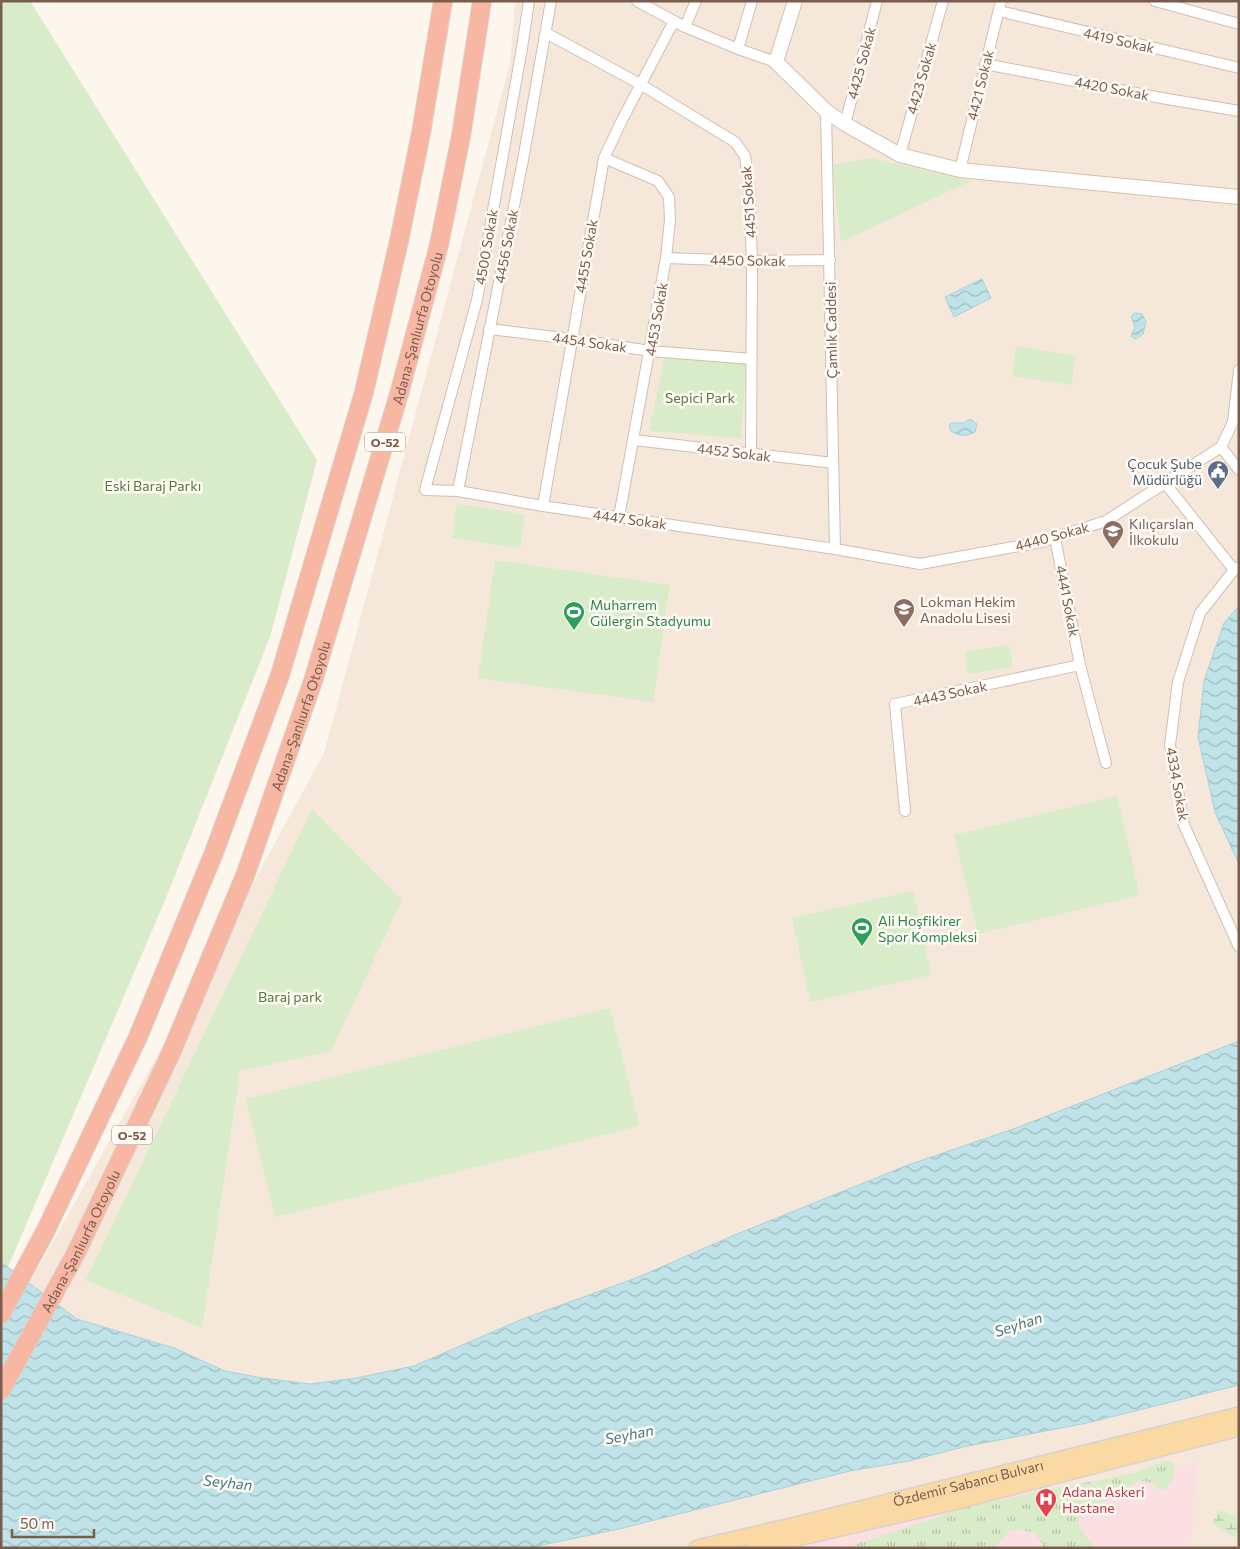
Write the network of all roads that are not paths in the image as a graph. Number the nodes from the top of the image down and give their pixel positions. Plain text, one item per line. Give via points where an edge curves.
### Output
1 (444, 1) edge
2 (482, 1) edge
3 (529, 1) edge
4 (551, 1) edge
5 (637, 1) edge
6 (696, 1) edge
7 (752, 1) edge
8 (795, 1) edge
9 (878, 1) edge
10 (943, 1) edge
11 (1155, 1) edge
12 (1000, 6) edge
13 (674, 21) junction
14 (1239, 24) edge
15 (685, 27) junction
16 (546, 33) junction
17 (738, 49) junction
18 (776, 62) junction
19 (985, 64) junction
20 (1239, 68) edge
21 (640, 84) junction
22 (826, 111) junction
23 (1239, 112) edge
24 (844, 124) junction
25 (900, 155) junction
26 (604, 158) junction
27 (960, 170) junction
28 (1239, 196) edge
29 (666, 258) junction
30 (830, 260) junction
31 (752, 261) junction
32 (489, 329) junction
33 (571, 339) junction
34 (650, 351) junction
35 (752, 359) junction
36 (1239, 370) edge
37 (634, 440) junction
38 (1221, 447) junction
39 (751, 454) junction
40 (833, 464) junction
41 (1239, 470) edge
42 (1165, 483) junction
43 (425, 490) joint
44 (458, 491) junction
45 (543, 506) junction
46 (620, 517) junction
47 (1055, 538) junction
48 (835, 549) junction
49 (1236, 568) edge
50 (1080, 665) junction
51 (1106, 763) dead end
52 (905, 811) dead end
53 (1239, 947) edge
54 (1, 1314) edge
55 (1, 1390) edge
56 (1239, 1414) edge
57 (1239, 1428) edge
58 (696, 1548) edge
59 (754, 1548) edge

1 - 54 highway, O-52 via 399,241 364,392 280,675 213,855 138,1037 46,1230
2 - 55 highway, Adana-Şanlıurfa Otoyolu / O-52 via 462,136 439,245 399,394 313,681 246,873 171,1053 76,1253
3 - 43 street, 4500 Sokak via 477,300
4 - 16 street, 4456 Sokak
5 - 13 street
6 - 15 street
7 - 17 street
8 - 18 main road
9 - 24 street, 4425 Sokak
10 - 25 street, 4423 Sokak
11 - 14 street
12 - 19 street, 4421 Sokak
12 - 20 street, 4419 Sokak
13 - 15 street
13 - 21 street, 4455 Sokak
15 - 17 street
16 - 21 street, 4451 Sokak
16 - 32 street, 4456 Sokak
17 - 18 street
18 - 22 main road
19 - 23 street, 4420 Sokak
19 - 27 street, 4421 Sokak
21 - 26 street, 4455 Sokak
21 - 31 street, 4451 Sokak via 735,142 745,156
22 - 24 main road
22 - 30 street, Çamlık Caddesi
24 - 25 main road
25 - 27 main road
26 - 29 street, 4453 Sokak via 658,181 669,196
26 - 33 street, 4455 Sokak
27 - 28 main road
29 - 31 street, 4450 Sokak
29 - 34 street, 4453 Sokak
30 - 31 street, 4450 Sokak
30 - 40 street, Çamlık Caddesi
31 - 35 street, 4451 Sokak
32 - 33 street, 4454 Sokak
32 - 44 street, 4456 Sokak
33 - 34 street, 4454 Sokak
33 - 45 street, 4455 Sokak
34 - 35 street, 4454 Sokak
34 - 37 street, 4453 Sokak
35 - 39 street, 4451 Sokak
36 - 38 street via 1233,422
37 - 39 street, 4452 Sokak
37 - 46 street, 4453 Sokak
38 - 41 street
38 - 42 street, 4440 Sokak
39 - 40 street, 4452 Sokak
40 - 48 street, Çamlık Caddesi
42 - 47 street, 4440 Sokak via 1106,521
42 - 49 street
43 - 44 street, 4447 Sokak
44 - 45 street, 4447 Sokak
45 - 46 street, 4447 Sokak
46 - 48 street, 4447 Sokak
47 - 48 street, 4440 Sokak via 920,564
47 - 50 street, 4441 Sokak
49 - 53 street, 4334 Sokak via 1200,613 1178,682 1170,745 1184,825
50 - 51 street, 4441 Sokak
50 - 52 street, 4443 Sokak via 895,704
56 - 58 main road, Özdemir Sabancı Bulvarı
57 - 59 main road, Özdemir Sabancı Bulvarı via 940,1505

